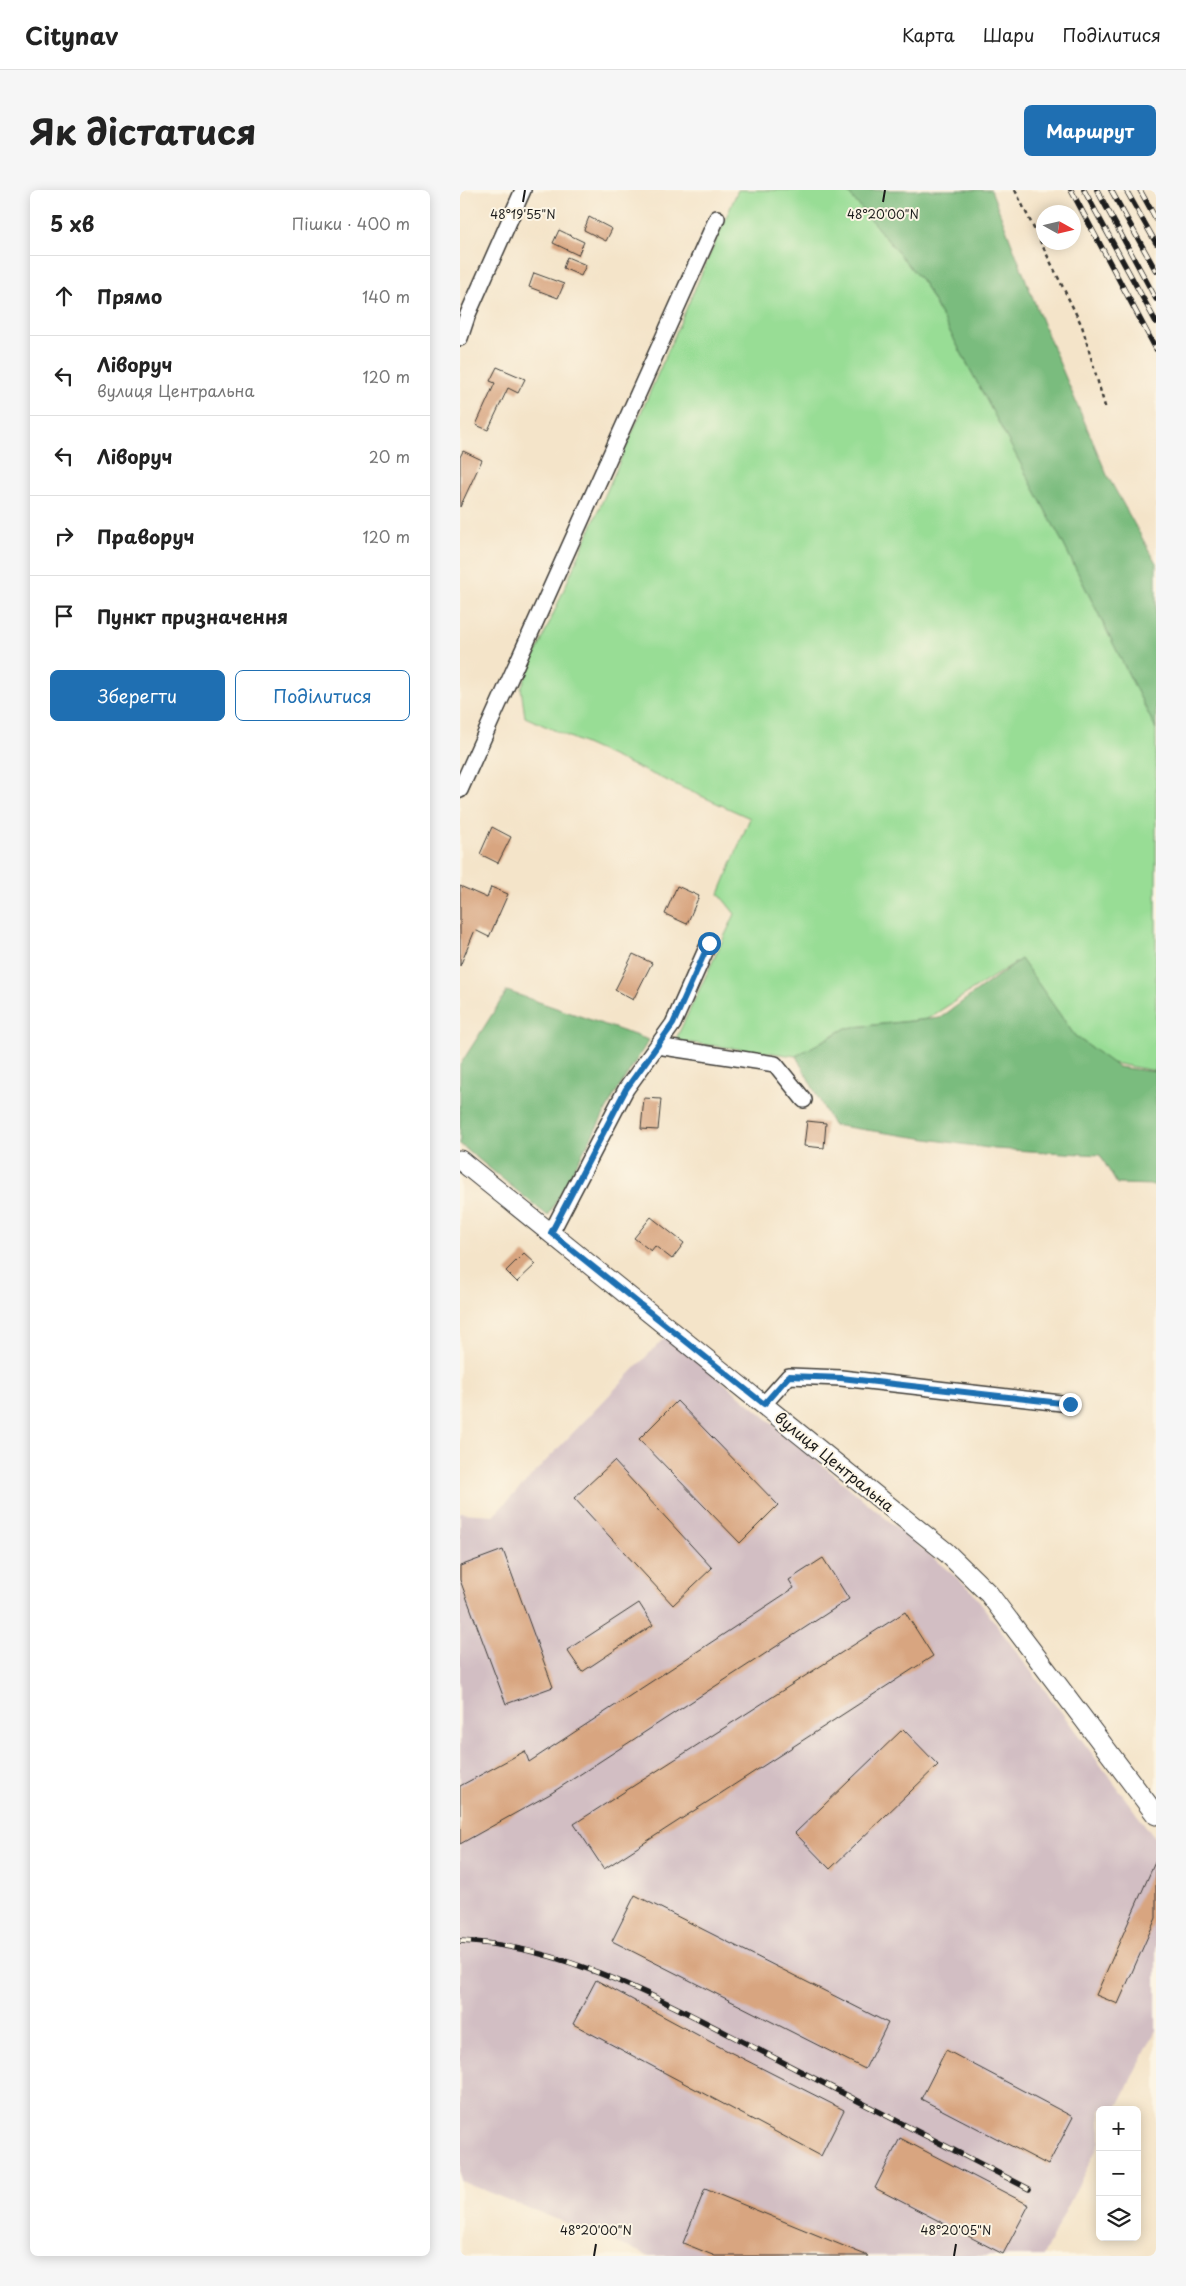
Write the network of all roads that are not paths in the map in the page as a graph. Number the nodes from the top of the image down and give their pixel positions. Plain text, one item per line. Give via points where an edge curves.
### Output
1 (523, 190) edge
2 (717, 218) dead end
3 (460, 338) edge
4 (460, 790) edge
5 (709, 943) dead end
6 (657, 1046) junction
7 (804, 1100) dead end
8 (460, 1160) edge
9 (551, 1233) junction
10 (764, 1404) junction
11 (1070, 1404) dead end
12 (1156, 1815) edge

1 - 3 street
2 - 4 street
5 - 6 street via 673,1024
6 - 7 street via 775,1064
6 - 9 street via 626,1089
8 - 9 main road, вулиця Центральна
9 - 10 main road, вулиця Центральна
10 - 11 street via 789,1376 841,1378
10 - 12 main road, вулиця Центральна via 947,1553 989,1594

